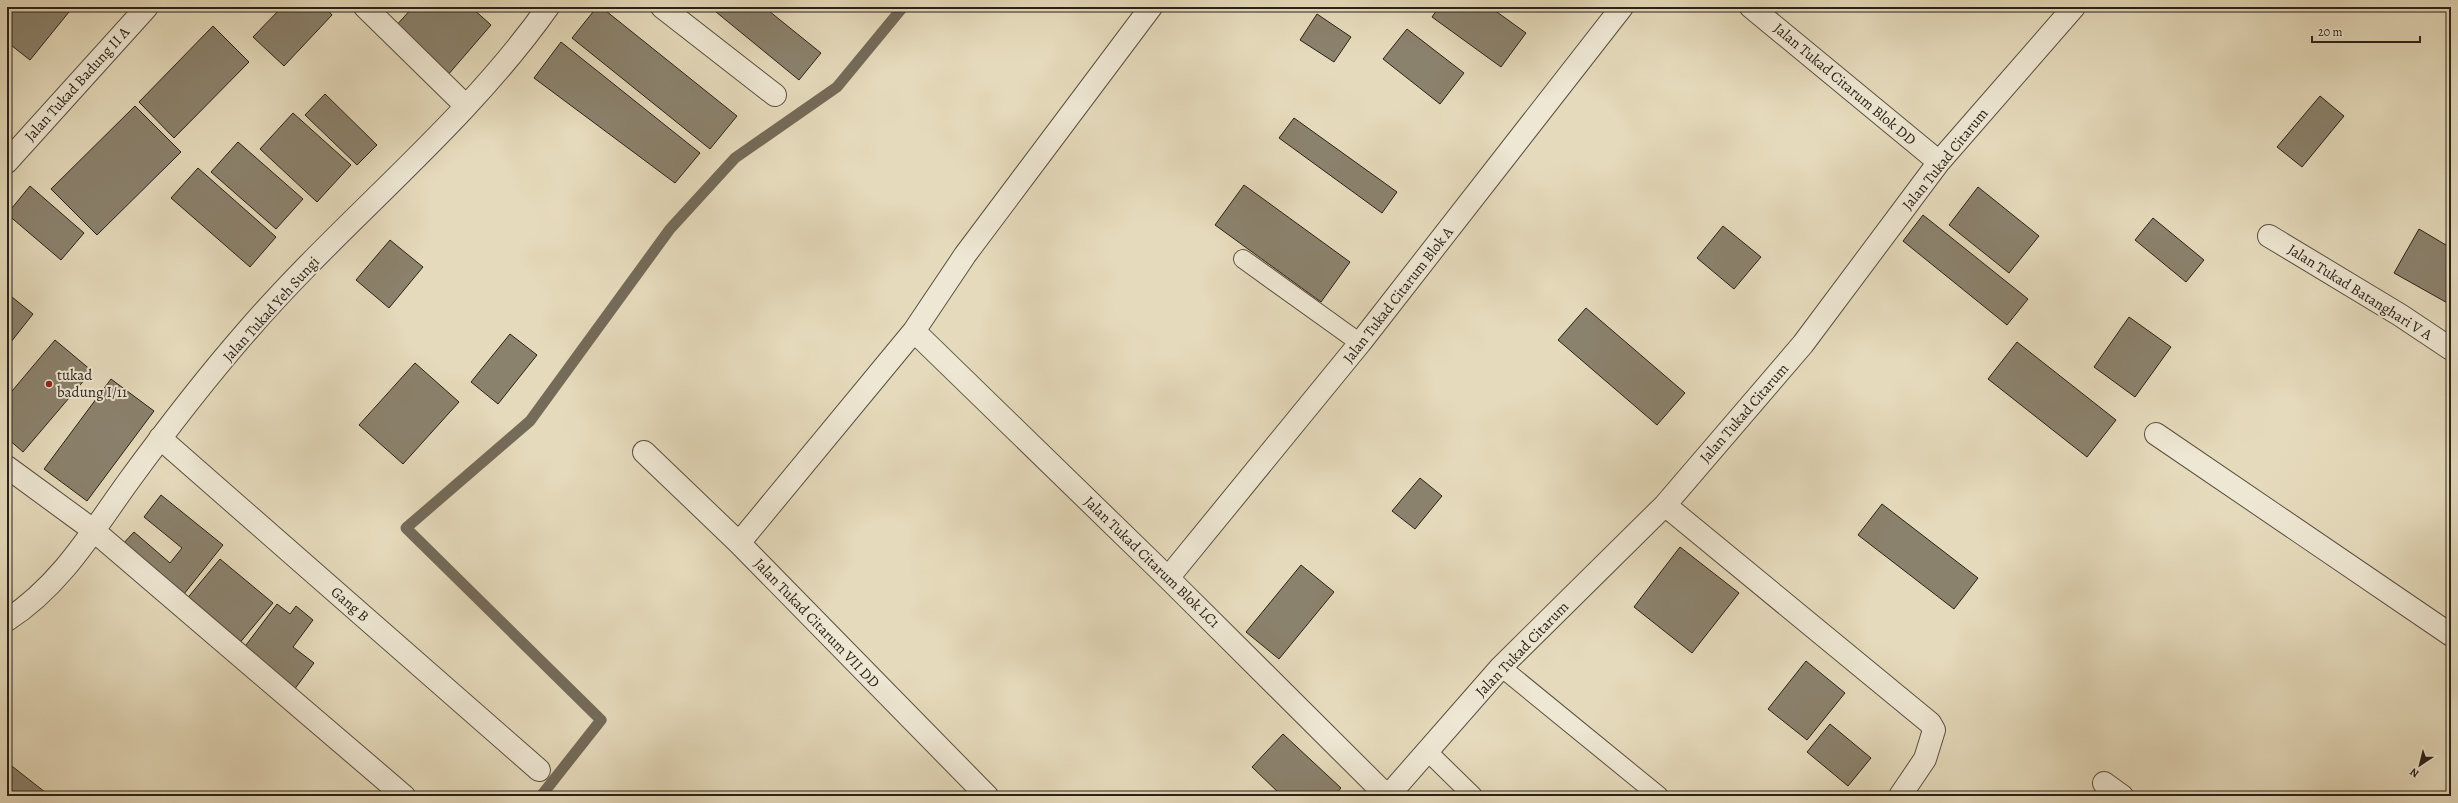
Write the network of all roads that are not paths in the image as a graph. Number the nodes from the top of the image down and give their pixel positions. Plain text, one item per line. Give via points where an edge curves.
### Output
1 (147, 7) edge
2 (365, 7) edge
3 (548, 7) edge
4 (662, 7) edge
5 (1151, 7) edge
6 (1622, 7) edge
7 (1751, 7) edge
8 (2074, 7) edge
9 (775, 95) dead end
10 (466, 106) junction
11 (7, 162) edge
12 (1939, 162) junction
13 (2269, 236) dead end
14 (1243, 259) dead end
15 (914, 331) junction
16 (1360, 343) junction
17 (2451, 349) edge
18 (2156, 434) dead end
19 (160, 438) junction
20 (644, 452) dead end
21 (7, 467) edge
22 (1665, 505) junction
23 (94, 530) junction
24 (739, 544) junction
25 (1168, 578) junction
26 (7, 620) edge
27 (2451, 635) edge
28 (1501, 667) junction
29 (1427, 751) junction
30 (539, 770) dead end
31 (2104, 784) dead end
32 (404, 796) edge
33 (987, 796) edge
34 (1388, 796) edge
35 (1473, 796) edge
36 (1659, 796) edge
37 (1900, 796) edge
38 (2122, 796) edge

1 - 11 street, Jalan Tukad Badung II A
2 - 10 street
3 - 10 street, Jalan Tukad Yeh Sungi via 524,41
4 - 9 street
5 - 15 street via 965,255
6 - 16 street, Jalan Tukad Citarum Blok A
7 - 12 street, Jalan Tukad Citarum Blok DD
8 - 12 street, Jalan Tukad Citarum
10 - 19 street, Jalan Tukad Yeh Sungi via 248,329
12 - 22 street, Jalan Tukad Citarum via 1803,344
13 - 17 street, Jalan Tukad Batanghari V A
14 - 16 lane
15 - 24 street
15 - 25 street, Jalan Tukad Citarum Blok LC1
16 - 25 street, Jalan Tukad Citarum Blok A
18 - 27 street
19 - 23 street, Jalan Tukad Yeh Sungi
19 - 30 street, Gang B
20 - 24 street, Jalan Tukad Citarum VII DD
21 - 23 street
22 - 28 street, Jalan Tukad Citarum
22 - 37 street via 1930,723 1934,730 1925,759
23 - 26 street, Jalan Tukad Yeh Sungi via 60,576 24,609
23 - 32 street
24 - 33 street, Jalan Tukad Citarum VII DD
25 - 34 street, Jalan Tukad Citarum Blok LC1
28 - 29 street, Jalan Tukad Citarum
28 - 36 lane
29 - 34 street, Jalan Tukad Citarum
29 - 35 lane
31 - 38 street

